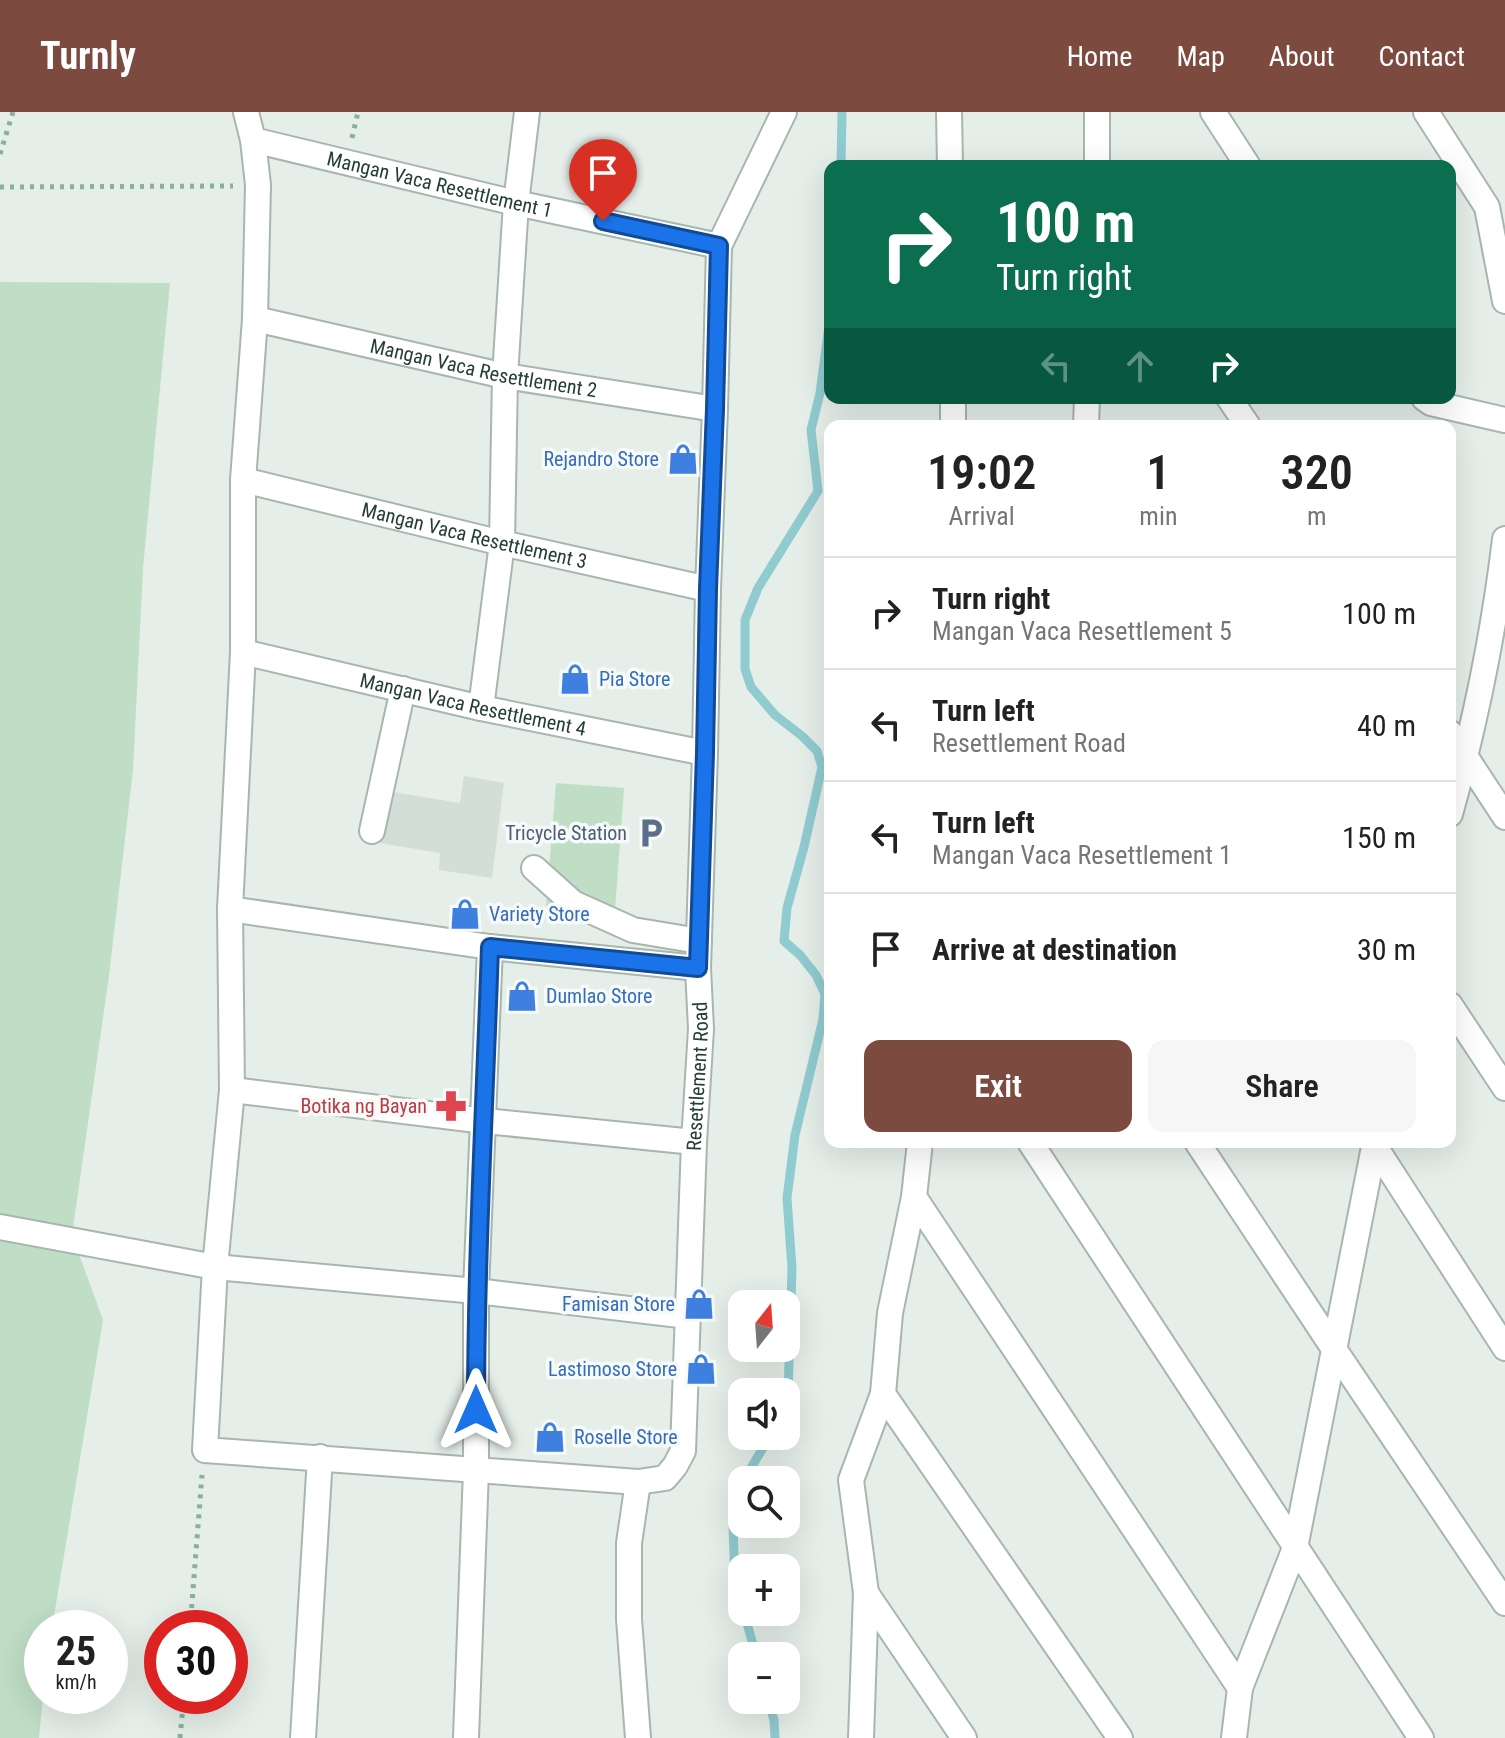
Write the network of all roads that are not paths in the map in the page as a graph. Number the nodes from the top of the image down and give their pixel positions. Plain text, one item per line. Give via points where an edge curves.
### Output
1 (246, 112) edge
2 (527, 112) edge
3 (784, 112) edge
4 (949, 112) edge
5 (1097, 112) edge
6 (1213, 112) edge
7 (1430, 116) edge
8 (253, 140) junction
9 (950, 160) edge
10 (1097, 160) edge
11 (1244, 160) edge
12 (516, 203) junction
13 (1496, 210) edge
14 (719, 246) junction
15 (1505, 301) edge
16 (255, 319) junction
17 (505, 376) junction
18 (1435, 404) edge
19 (715, 409) junction
20 (1505, 420) edge
21 (243, 480) junction
22 (1505, 539) edge
23 (502, 543) junction
24 (708, 589) junction
25 (1502, 597) edge
26 (243, 652) junction
27 (403, 689) junction
28 (481, 708) junction
29 (1456, 742) edge
30 (705, 753) junction
31 (1466, 757) junction
32 (1456, 793) edge
33 (1505, 817) edge
34 (372, 831) dead end
35 (534, 868) dead end
36 (230, 909) junction
37 (699, 941) junction
38 (490, 947) junction
39 (698, 968) junction
40 (1456, 1014) edge
41 (1505, 1088) edge
42 (232, 1090) junction
43 (485, 1121) junction
44 (694, 1142) junction
45 (919, 1148) edge
46 (1034, 1148) edge
47 (1201, 1148) edge
48 (1373, 1148) edge
49 (1377, 1148) edge
50 (914, 1197) junction
51 (0, 1227) edge
52 (215, 1267) junction
53 (476, 1291) junction
54 (688, 1316) junction
55 (1505, 1348) edge
56 (1334, 1349) junction
57 (883, 1394) junction
58 (320, 1457) junction
59 (476, 1470) junction
60 (638, 1482) junction
61 (1295, 1548) junction
62 (866, 1593) junction
63 (1505, 1603) edge
64 (1240, 1688) junction
65 (303, 1738) edge
66 (466, 1738) edge
67 (638, 1738) edge
68 (861, 1738) edge
69 (964, 1738) edge
70 (1120, 1738) edge
71 (1234, 1738) edge
72 (1421, 1738) edge

1 - 8 street
2 - 12 street
3 - 14 street, Resettlement Road
4 - 9 street
5 - 10 street
6 - 11 street
7 - 13 street
8 - 12 street, Mangan Vaca Resettlement 1
8 - 16 street via 258,185
12 - 14 street, Mangan Vaca Resettlement 1
12 - 17 street
13 - 15 street
14 - 19 street, Resettlement Road
16 - 17 street, Mangan Vaca Resettlement 2
16 - 21 street
17 - 19 street, Mangan Vaca Resettlement 2
17 - 23 street
18 - 20 street
19 - 24 street, Resettlement Road
21 - 23 street, Mangan Vaca Resettlement 3
21 - 26 street
22 - 25 street
23 - 24 street, Mangan Vaca Resettlement 3
23 - 28 street
24 - 30 street, Resettlement Road
25 - 31 street
26 - 27 street, Mangan Vaca Resettlement 4
26 - 36 street
27 - 28 street, Mangan Vaca Resettlement 4
27 - 34 street
28 - 30 street, Mangan Vaca Resettlement 4
29 - 31 street
30 - 37 street, Resettlement Road
31 - 32 street
31 - 33 street
35 - 37 street via 573,903 633,930
36 - 38 street
36 - 42 street
37 - 39 street, Resettlement Road
38 - 39 street
38 - 43 street
39 - 44 street, Resettlement Road via 701,1029
40 - 41 street
42 - 43 street
42 - 52 street
43 - 44 street
43 - 53 street
44 - 54 street, Resettlement Road
45 - 50 street
46 - 61 street
47 - 56 street
48 - 56 street
49 - 55 street
50 - 57 street via 890,1313
50 - 64 street
51 - 52 street
52 - 53 street
52 - 58 street via 205,1450
53 - 54 street
53 - 59 street
54 - 60 street, Resettlement Road via 683,1451 665,1478
56 - 61 street
56 - 63 street
57 - 62 street via 851,1480
57 - 70 street
58 - 59 street
58 - 65 street
59 - 60 street
59 - 66 street
60 - 67 street via 629,1543 629,1604
61 - 64 street
61 - 72 street
62 - 68 street
62 - 69 street
64 - 71 street

